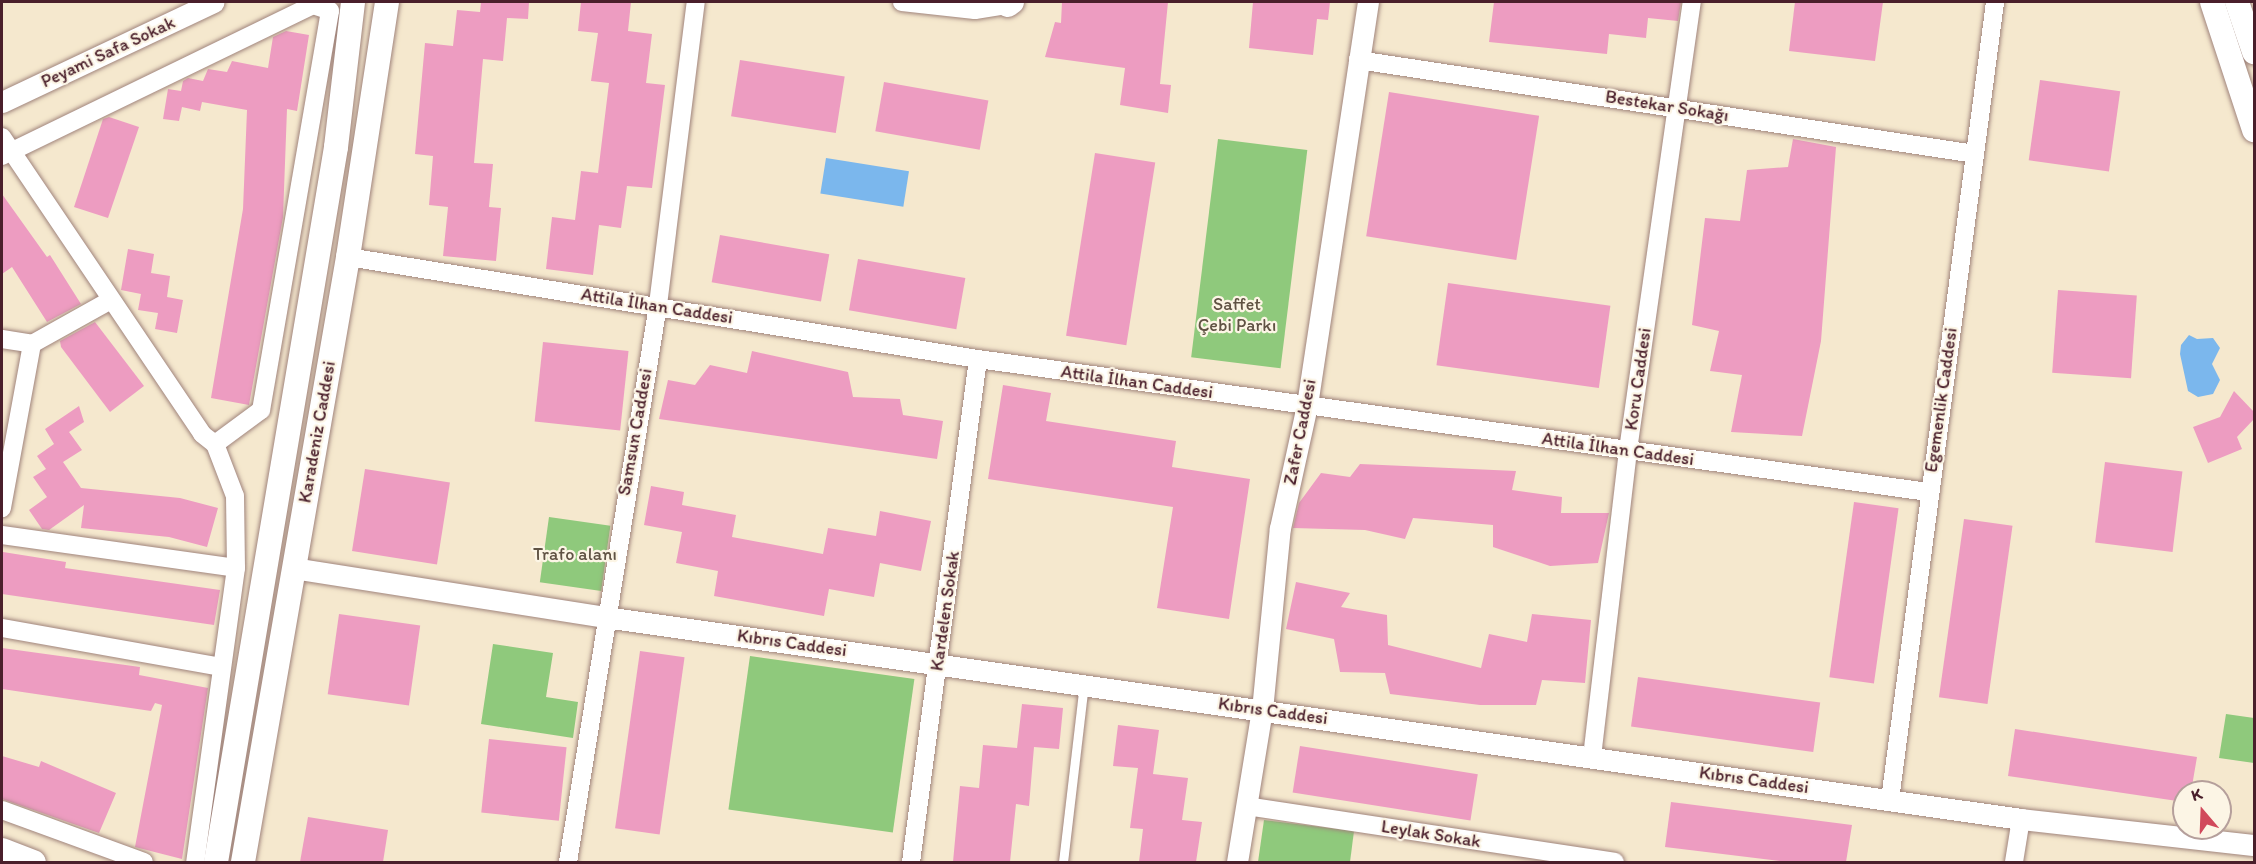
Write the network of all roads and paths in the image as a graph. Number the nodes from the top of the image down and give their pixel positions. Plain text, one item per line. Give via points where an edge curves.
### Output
1 (214, 2) edge
2 (354, 2) edge
3 (387, 2) edge
4 (696, 2) edge
5 (902, 2) edge
6 (1368, 2) edge
7 (1692, 2) edge
8 (1995, 2) edge
9 (2212, 2) edge
10 (2237, 2) edge
11 (1010, 3) edge
12 (2254, 52) edge
13 (1358, 60) junction
14 (2, 102) edge
15 (1676, 107) junction
16 (2254, 129) edge
17 (2, 137) edge
18 (7, 154) edge
19 (1975, 154) junction
20 (348, 257) junction
21 (111, 300) junction
22 (658, 305) junction
23 (2, 339) edge
24 (32, 344) junction
25 (978, 359) junction
26 (1307, 405) junction
27 (215, 444) junction
28 (1628, 450) junction
29 (1928, 492) junction
30 (2, 508) edge
31 (2, 535) edge
32 (236, 568) junction
33 (293, 568) junction
34 (605, 617) junction
35 (2, 628) edge
36 (938, 663) junction
37 (222, 667) junction
38 (1084, 684) junction
39 (1262, 710) junction
40 (1592, 757) junction
41 (1890, 800) junction
42 (1246, 806) junction
43 (2, 810) edge
44 (2021, 819) junction
45 (2254, 845) edge
46 (2, 850) edge
47 (34, 862) edge
48 (144, 862) edge
49 (195, 862) edge
50 (216, 862) edge
51 (243, 862) edge
52 (568, 862) edge
53 (910, 862) edge
54 (1063, 862) edge
55 (1237, 862) edge
56 (1615, 862) edge
57 (2014, 862) edge

1 - 14 street, Peyami Safa Sokak
2 - 50 main road, Karadeniz Caddesi via 336,147
3 - 20 main road, Karadeniz Caddesi
4 - 22 street, Samsun Caddesi
5 - 11 street via 975,10
6 - 13 street, Zafer Caddesi
7 - 15 street, Koru Caddesi
8 - 19 street, Egemenlik Caddesi
9 - 16 main road
10 - 12 main road
13 - 15 street, Bestekar Sokağı
13 - 26 street, Zafer Caddesi
15 - 19 street, Bestekar Sokağı
15 - 28 street, Koru Caddesi
17 - 18 street
18 - 21 street
18 - 27 street via 313,5 330,11 261,410
19 - 29 street, Egemenlik Caddesi
20 - 22 street, Attila İlhan Caddesi
20 - 33 main road, Karadeniz Caddesi
21 - 24 street
21 - 27 street via 202,434
22 - 25 street, Attila İlhan Caddesi
22 - 34 street, Samsun Caddesi
23 - 24 street
24 - 30 street
25 - 26 street, Attila İlhan Caddesi
25 - 36 street, Kardelen Sokak
26 - 28 street, Attila İlhan Caddesi
26 - 39 street, Zafer Caddesi via 1280,528
27 - 32 street via 235,496
28 - 29 street, Attila İlhan Caddesi
28 - 40 street, Koru Caddesi
29 - 41 street, Egemenlik Caddesi
31 - 32 street
32 - 37 street
33 - 34 street, Kıbrıs Caddesi
33 - 51 main road, Karadeniz Caddesi
34 - 36 street, Kıbrıs Caddesi
34 - 52 street, Samsun Caddesi
35 - 37 street
36 - 38 street, Kıbrıs Caddesi
36 - 53 street, Kardelen Sokak
37 - 49 street
38 - 39 street, Kıbrıs Caddesi
38 - 54 lane
39 - 40 street, Kıbrıs Caddesi
39 - 42 street, Zafer Caddesi
40 - 41 street, Kıbrıs Caddesi
41 - 44 street, Kıbrıs Caddesi
42 - 55 street, Zafer Caddesi
42 - 56 street, Leylak Sokak
43 - 48 street
44 - 45 street, Kıbrıs Caddesi
44 - 57 street
46 - 47 main road

